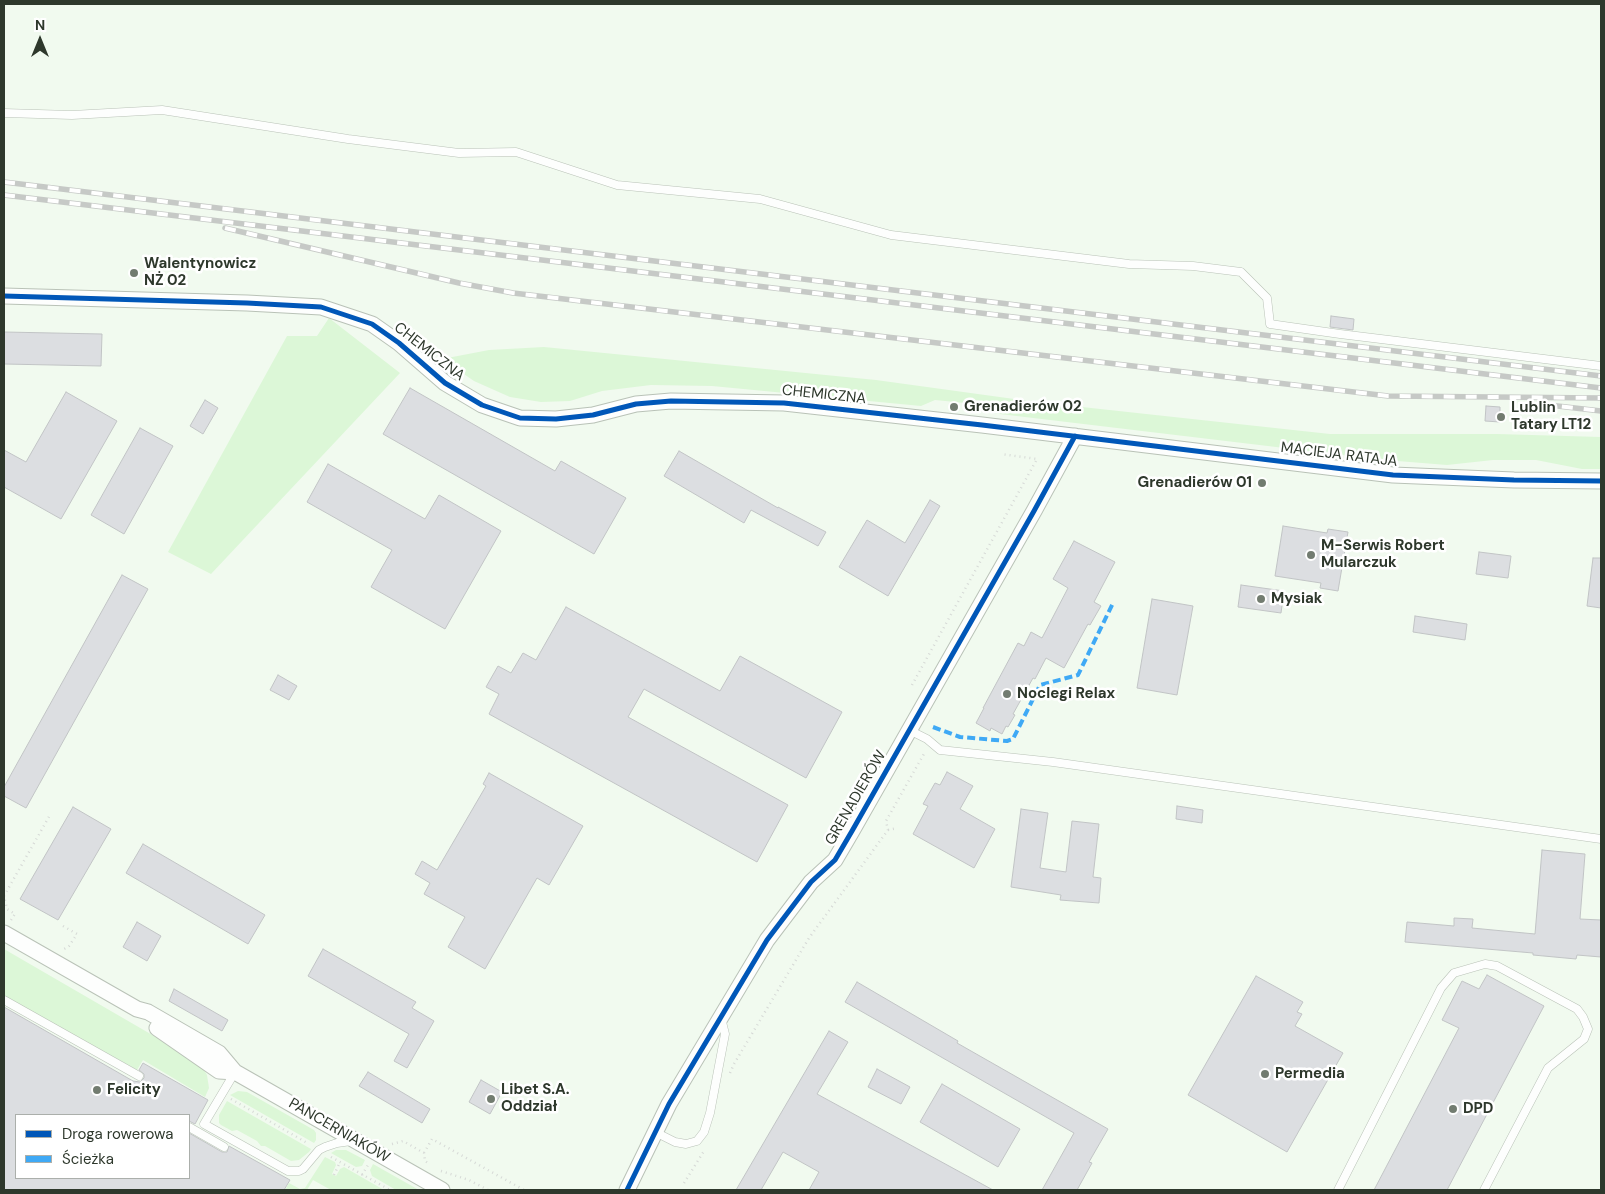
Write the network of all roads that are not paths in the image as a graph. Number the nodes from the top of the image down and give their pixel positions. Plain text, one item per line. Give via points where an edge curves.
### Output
1 (4, 113) edge
2 (4, 296) edge
3 (1601, 366) edge
4 (1075, 436) junction
5 (1601, 481) edge
6 (910, 730) junction
7 (1601, 840) edge
8 (6, 928) edge
9 (4, 1000) edge
10 (721, 1018) junction
11 (235, 1072) junction
12 (139, 1076) dead end
13 (190, 1128) edge
14 (655, 1132) junction
15 (358, 1142) junction
16 (224, 1147) dead end
17 (642, 1160) junction
18 (442, 1190) edge
19 (627, 1190) edge
20 (636, 1190) edge
21 (1338, 1190) edge
22 (1484, 1190) edge

1 - 3 lane via 72,115 162,110 459,153 516,152 617,185 760,199 891,234 1129,264 1193,266 1241,272 1267,298 1270,324
2 - 4 street, CHEMICZNA via 321,307 372,324 399,342 445,382 482,405 520,418 593,415 636,404 671,401 734,401 784,403
4 - 5 street, MACIEJA RATAJA via 1393,475
4 - 6 street, GRENADIERÓW
6 - 7 lane via 940,750 1052,762
6 - 10 street, GRENADIERÓW via 834,860 811,882 766,940
8 - 11 street, PANCERNIAKÓW via 136,1009 148,1012 219,1052
9 - 12 lane
10 - 14 street, GRENADIERÓW
10 - 14 lane via 725,1034 704,1132 697,1141 686,1144
11 - 15 street, PANCERNIAKÓW
11 - 15 lane via 204,1124 288,1171 299,1171 325,1147
13 - 16 lane
14 - 17 street, GRENADIERÓW
15 - 18 street, PANCERNIAKÓW
17 - 19 street
17 - 20 street
21 - 22 lane via 1441,988 1454,973 1485,964 1497,966 1577,1009 1588,1029 1584,1039 1548,1068

